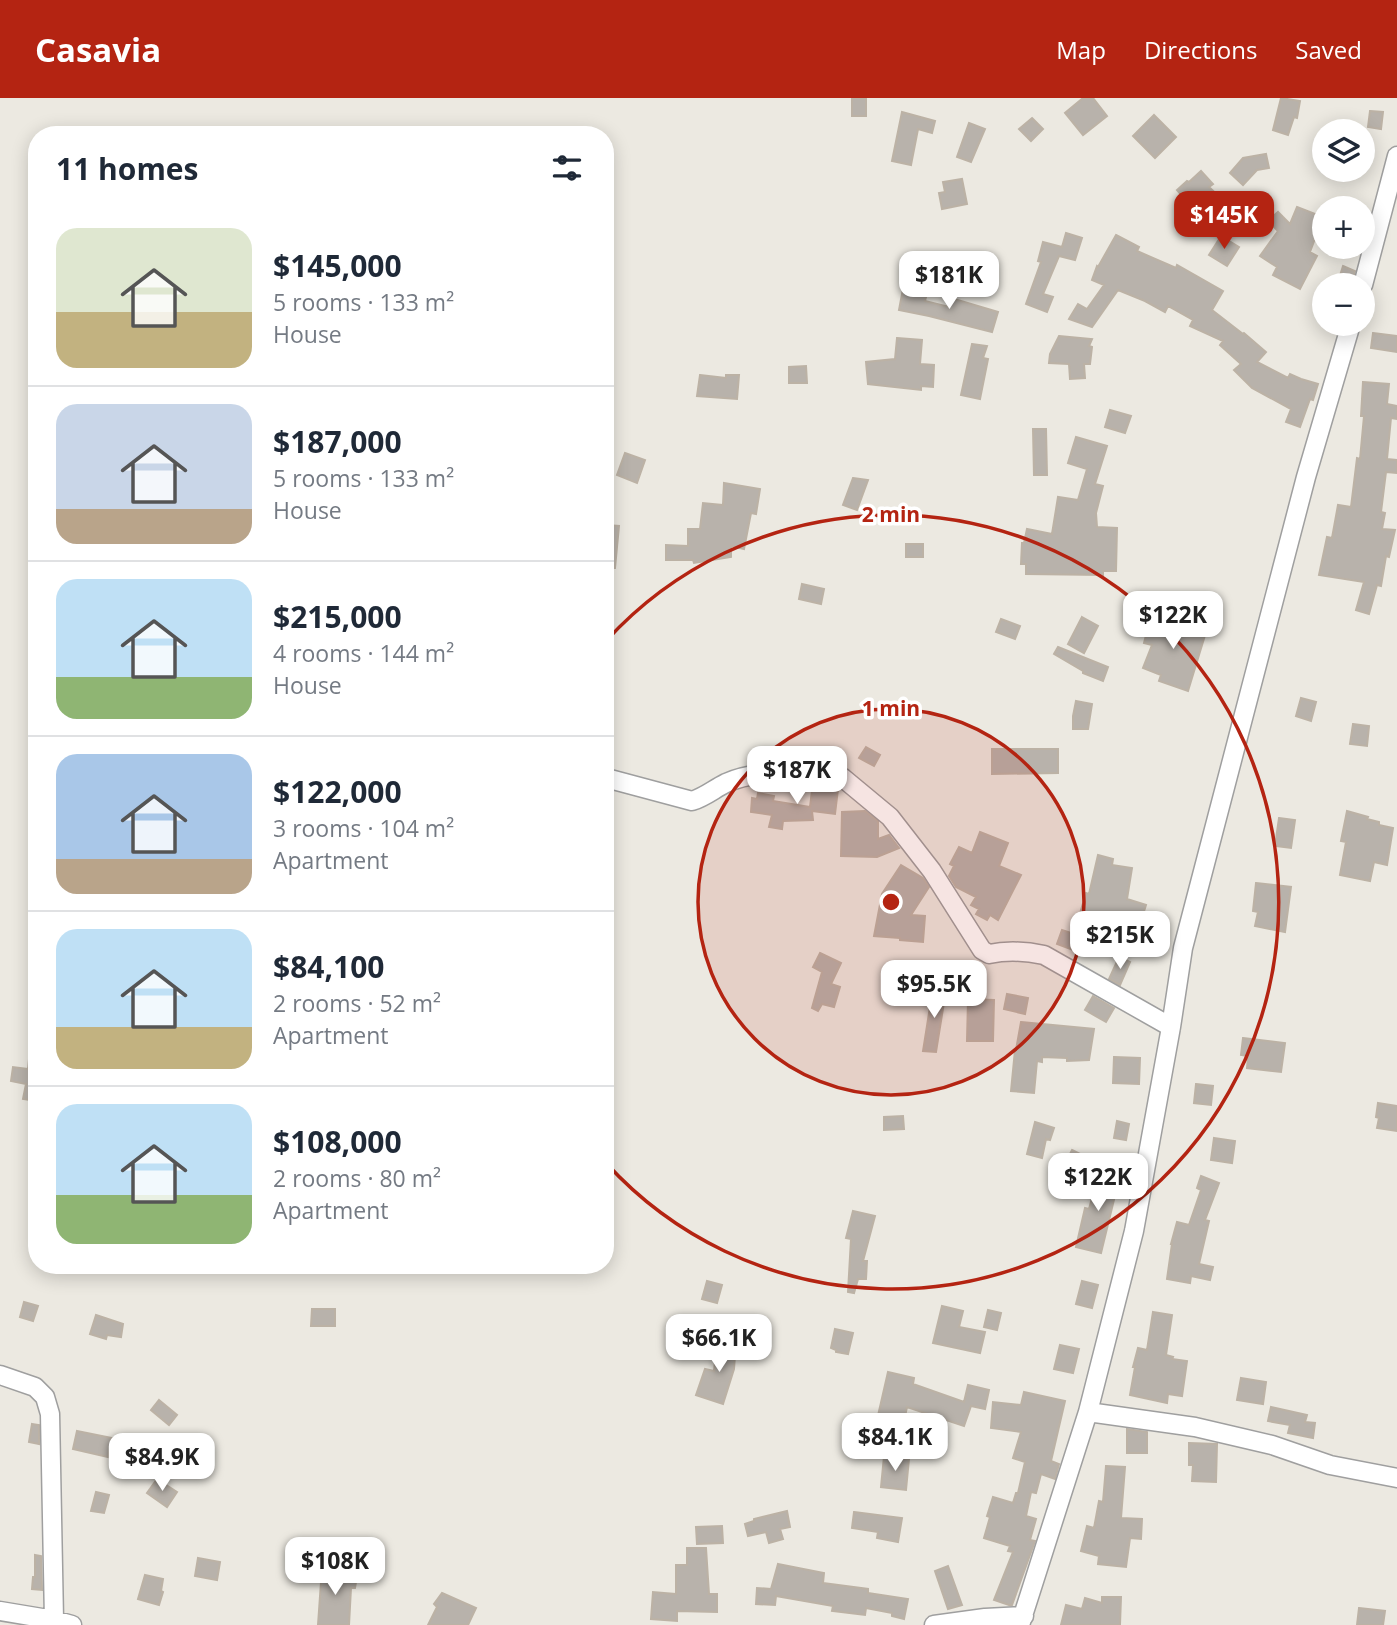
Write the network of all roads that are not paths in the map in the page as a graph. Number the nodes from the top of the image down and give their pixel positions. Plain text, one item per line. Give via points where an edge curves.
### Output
1 (1397, 156) edge
2 (1366, 273) edge
3 (1347, 336) edge
4 (614, 780) edge
5 (1171, 1027) junction
6 (0, 1375) edge
7 (1088, 1412) junction
8 (1397, 1478) edge
9 (0, 1611) edge
10 (54, 1620) junction
11 (1022, 1620) edge
12 (72, 1625) edge
13 (934, 1625) edge

1 - 2 street
3 - 5 street via 1302,490 1186,935
4 - 5 street via 692,801 726,783 778,772 835,774 890,817 932,871 982,950 1044,955
5 - 7 street via 1134,1231
6 - 10 street via 35,1387 46,1398 50,1414
7 - 8 street via 1195,1427 1272,1445 1330,1465
7 - 11 street
9 - 10 street
10 - 12 street
11 - 13 street via 985,1618

